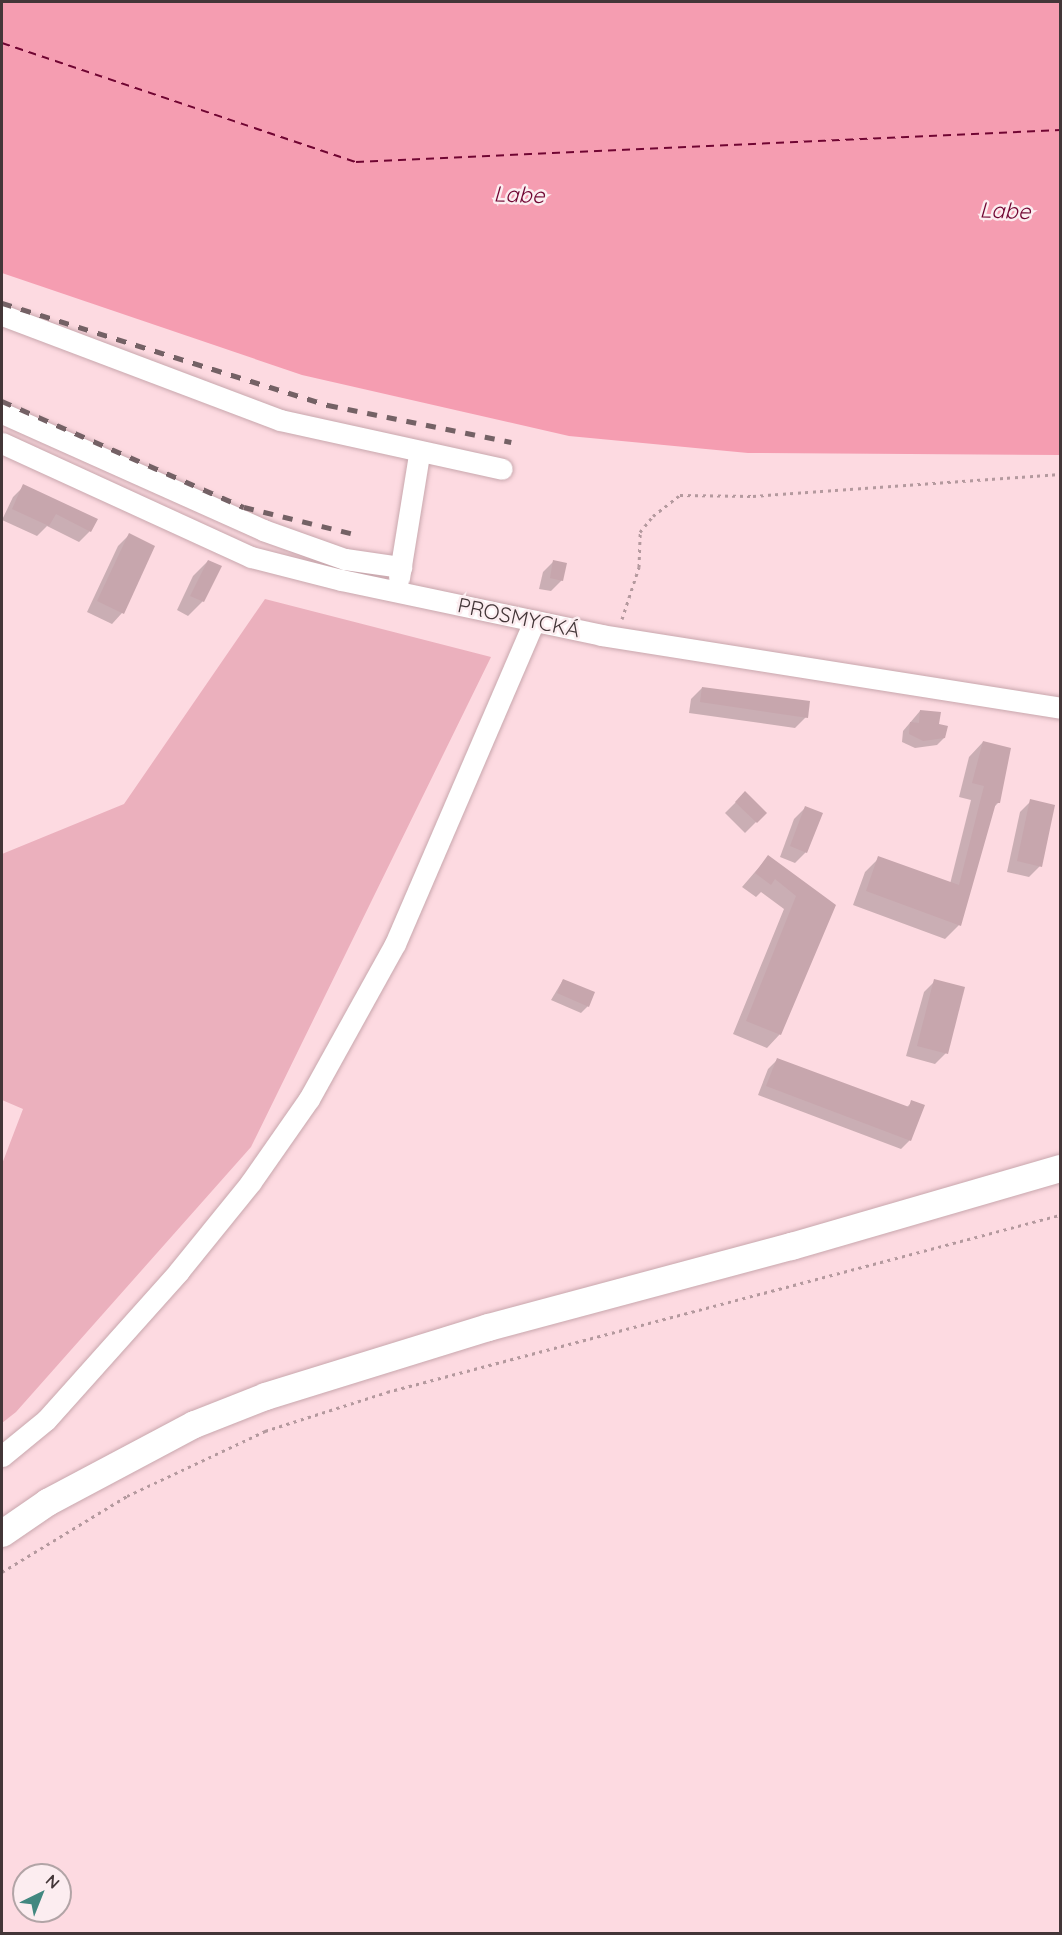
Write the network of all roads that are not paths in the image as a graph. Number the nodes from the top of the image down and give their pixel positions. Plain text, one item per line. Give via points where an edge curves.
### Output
1 (2, 315) edge
2 (2, 413) edge
3 (2, 442) edge
4 (419, 454) junction
5 (502, 469) dead end
6 (401, 567) junction
7 (397, 591) junction
8 (534, 621) junction
9 (1060, 708) edge
10 (1060, 1168) edge
11 (2, 1456) edge
12 (2, 1533) edge

1 - 4 street via 280,420
2 - 6 street via 263,530 345,559
3 - 7 street, PROSMYCKÁ via 251,557
4 - 5 street
4 - 6 street
6 - 7 street
7 - 8 street, PROSMYCKÁ
8 - 9 street, PROSMYCKÁ
8 - 11 street via 395,944 309,1099 251,1182 179,1271 46,1420
10 - 12 main road via 791,1246 488,1327 264,1396 194,1424 47,1502

